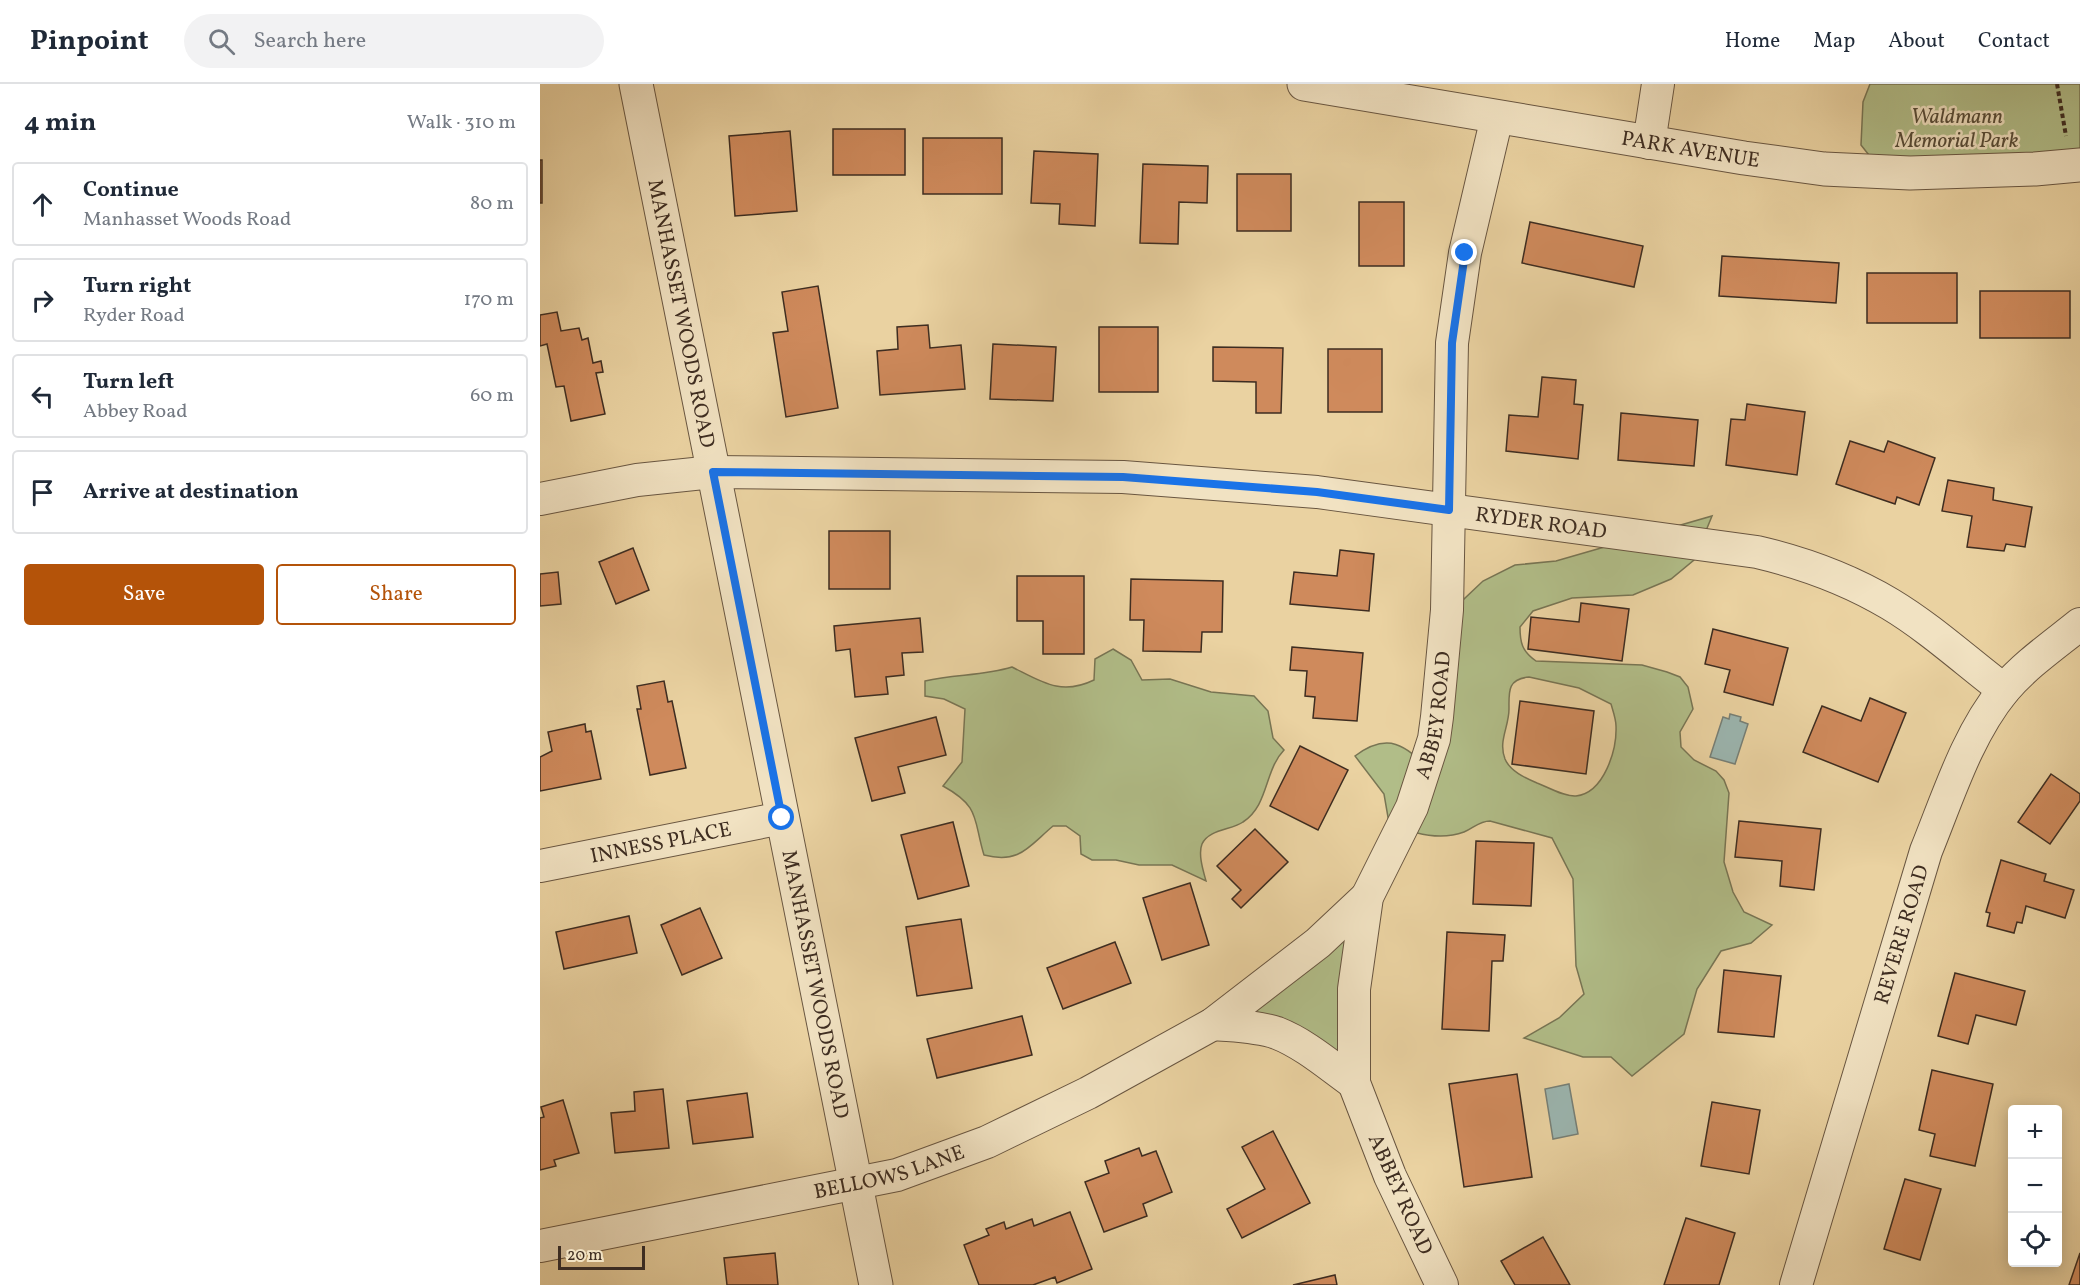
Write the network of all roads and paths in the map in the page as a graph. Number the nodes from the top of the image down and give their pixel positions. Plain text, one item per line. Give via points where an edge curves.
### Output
1 (636, 84) edge
2 (1304, 84) edge
3 (1658, 84) edge
4 (2057, 84) edge
5 (1497, 117) junction
6 (1649, 143) junction
7 (2076, 165) edge
8 (713, 472) junction
9 (540, 499) edge
10 (1449, 510) junction
11 (2080, 624) edge
12 (2004, 690) junction
13 (782, 818) junction
14 (540, 866) edge
15 (1367, 897) junction
16 (1213, 1024) junction
17 (1354, 1083) junction
18 (856, 1184) junction
19 (540, 1246) edge
20 (876, 1285) edge
21 (1442, 1285) edge
22 (1796, 1285) edge

1 - 8 street, MANHASSET WOODS ROAD
2 - 5 street, PARK AVENUE
3 - 6 street
4 - 7 path
5 - 6 street, PARK AVENUE
5 - 10 street, ABBEY ROAD via 1465,253 1452,343
6 - 7 street, PARK AVENUE via 1849,171 1910,173
8 - 9 street, RYDER ROAD via 637,480
8 - 10 street, RYDER ROAD via 1123,477 1317,492
8 - 13 street, MANHASSET WOODS ROAD
10 - 12 street, RYDER ROAD via 1757,552 1797,561 1891,604
10 - 15 street, ABBEY ROAD via 1446,636 1434,739 1404,827
11 - 12 street, REVERE ROAD
12 - 22 street, REVERE ROAD via 1980,727 1926,851
13 - 14 street, INNESS PLACE
13 - 18 street, MANHASSET WOODS ROAD
15 - 16 street, BELLOWS LANE via 1318,943
15 - 17 street, ABBEY ROAD via 1354,989
16 - 17 street via 1276,1033 1296,1042
16 - 18 street, BELLOWS LANE via 987,1143 897,1175
17 - 21 street, ABBEY ROAD via 1390,1176
18 - 19 street, BELLOWS LANE
18 - 20 street, MANHASSET WOODS ROAD

